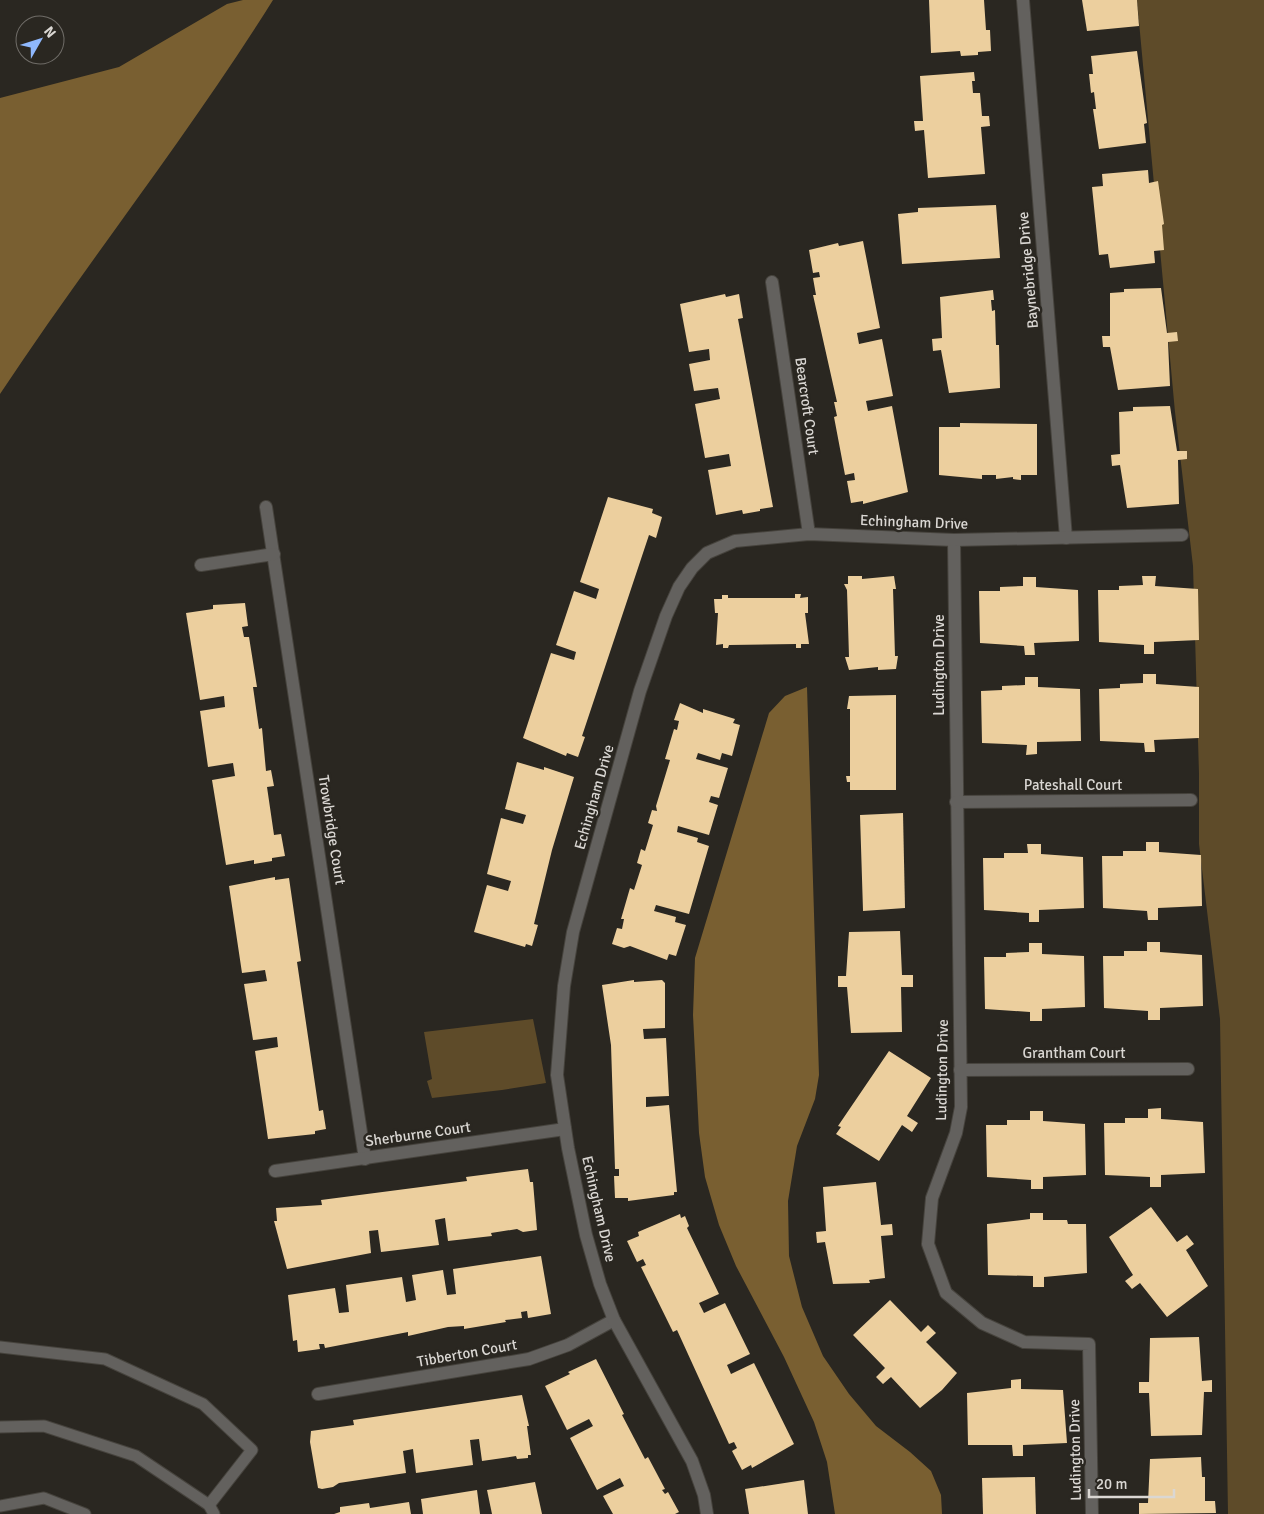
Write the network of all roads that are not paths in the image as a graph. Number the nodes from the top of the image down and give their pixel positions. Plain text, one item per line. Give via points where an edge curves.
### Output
1 (1022, 0) edge
2 (772, 282) dead end
3 (266, 507) dead end
4 (809, 534) junction
5 (1182, 535) dead end
6 (1066, 538) junction
7 (954, 540) junction
8 (274, 554) junction
9 (201, 564) dead end
10 (1191, 800) dead end
11 (956, 802) junction
12 (1188, 1068) dead end
13 (960, 1070) junction
14 (565, 1129) junction
15 (365, 1159) junction
16 (275, 1171) dead end
17 (614, 1320) junction
18 (0, 1347) edge
19 (318, 1394) dead end
20 (0, 1427) edge
21 (0, 1506) edge
22 (211, 1510) edge
23 (85, 1514) edge
24 (707, 1514) edge
25 (1092, 1514) edge

1 - 6 street, Baynebridge Drive
2 - 4 street, Bearcroft Court
3 - 8 street, Trowbridge Court
4 - 7 street, Echingham Drive
4 - 14 street, Echingham Drive via 734,541 706,552 679,587 666,616 640,691 573,932 564,986 557,1075
5 - 6 street, Echingham Drive
6 - 7 street, Echingham Drive
7 - 11 street, Ludington Drive
8 - 9 street
8 - 15 street, Trowbridge Court
10 - 11 street, Pateshall Court
11 - 13 street, Ludington Drive
12 - 13 street, Grantham Court
13 - 25 street, Ludington Drive via 958,1125 932,1198 928,1244 946,1293 982,1323 1024,1342 1089,1344
14 - 15 street, Sherburne Court
14 - 17 street, Echingham Drive via 586,1235
15 - 16 street, Sherburne Court
17 - 19 street, Tibberton Court via 568,1345 529,1359
17 - 24 street, Echingham Drive via 692,1461
18 - 22 lane via 105,1359 203,1404 252,1450
20 - 22 lane via 44,1426 136,1456
21 - 23 lane via 44,1498

